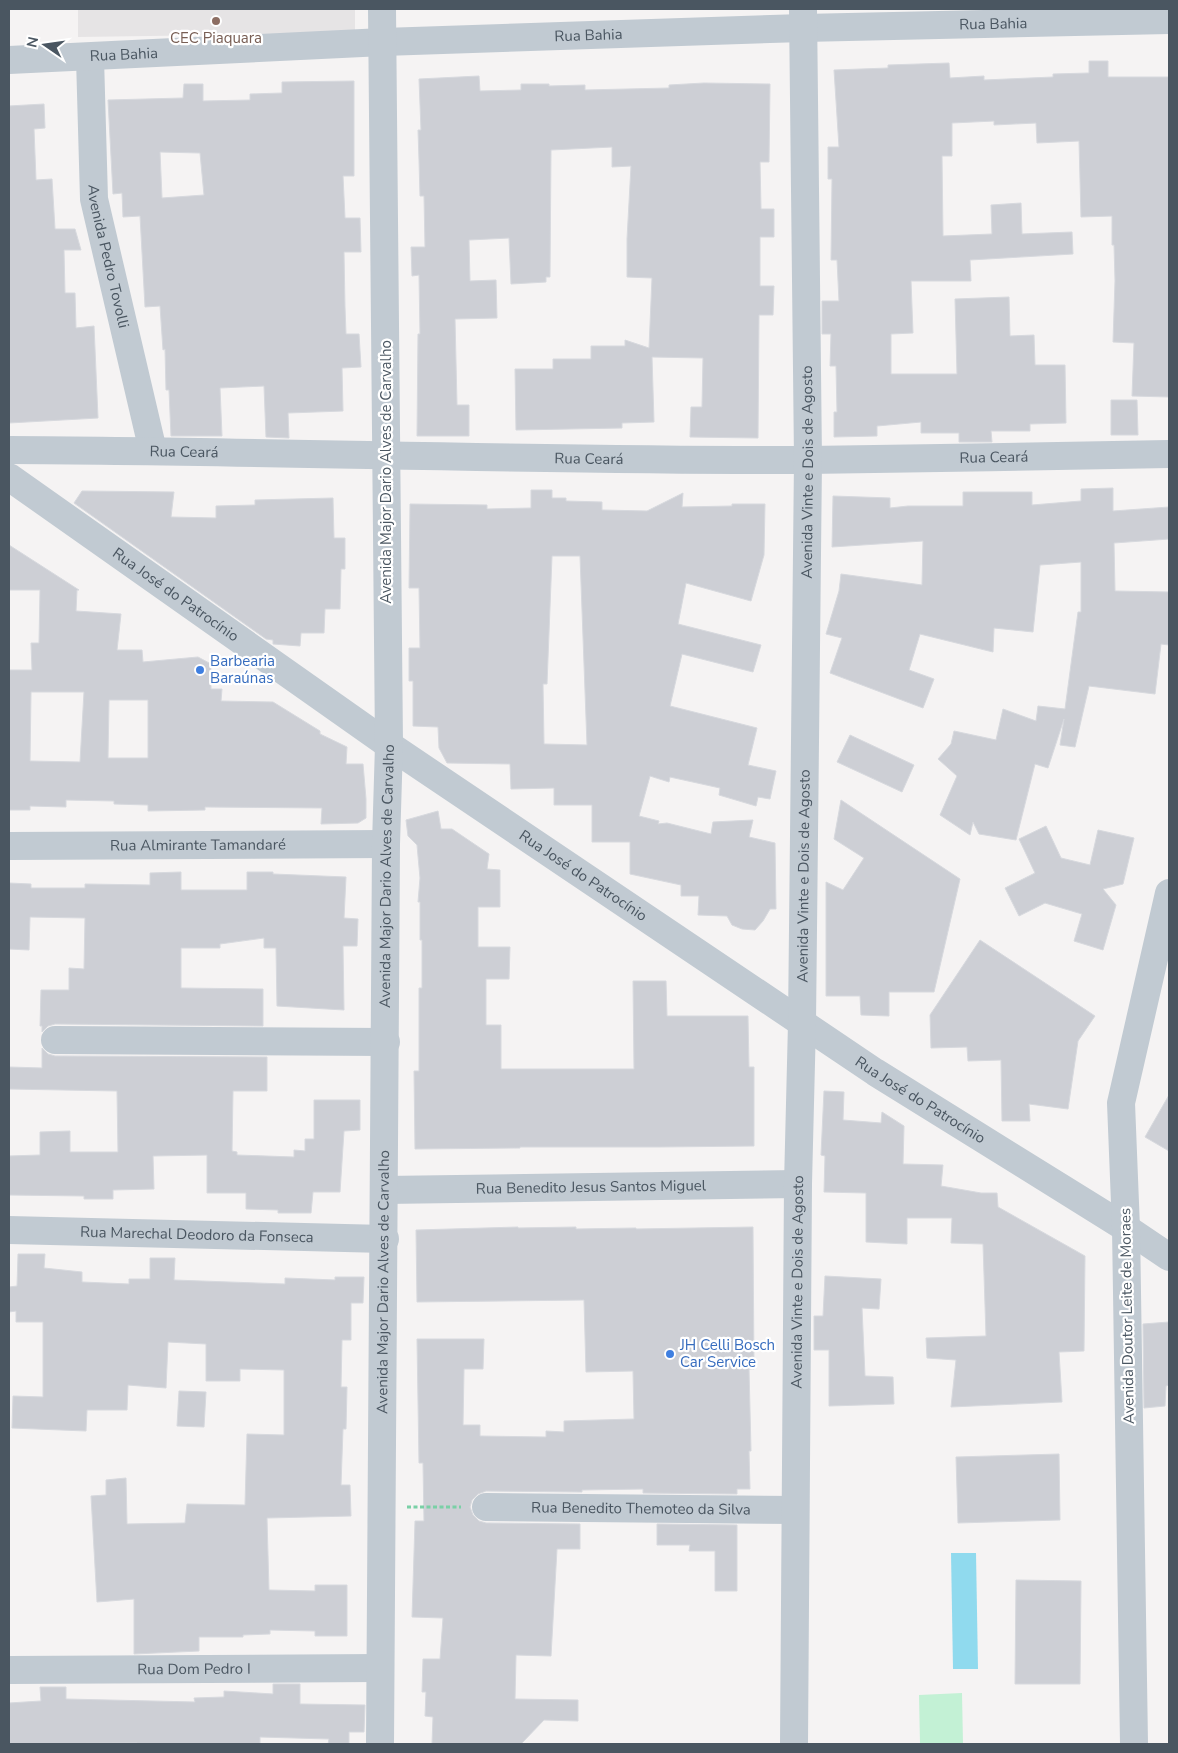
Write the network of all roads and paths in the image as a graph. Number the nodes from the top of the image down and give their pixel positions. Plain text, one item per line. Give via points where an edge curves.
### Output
1 (382, 9) edge
2 (803, 18) edge
3 (1169, 20) edge
4 (383, 42) junction
5 (90, 58) junction
6 (9, 60) edge
7 (9, 450) edge
8 (153, 451) junction
9 (1169, 454) edge
10 (386, 456) junction
11 (808, 460) junction
12 (9, 477) edge
13 (388, 745) junction
14 (386, 844) junction
15 (9, 846) edge
16 (1169, 893) edge
17 (802, 1022) junction
18 (55, 1040) dead end
19 (386, 1042) junction
20 (798, 1184) junction
21 (385, 1190) junction
22 (1126, 1228) junction
23 (9, 1230) edge
24 (385, 1239) junction
25 (1169, 1257) edge
26 (382, 1506) junction
27 (486, 1507) joint
28 (795, 1510) junction
29 (380, 1668) junction
30 (9, 1670) edge
31 (380, 1744) edge
32 (794, 1744) edge
33 (1134, 1744) edge

1 - 4 street, Avenida Major Dario Alves de Carvalho
2 - 3 street, Rua Bahia
2 - 4 street, Rua Bahia
2 - 11 street, Avenida Vinte e Dois de Agosto
4 - 5 street, Rua Bahia
4 - 10 street, Avenida Major Dario Alves de Carvalho
5 - 6 street, Rua Bahia
5 - 8 street, Avenida Pedro Tovolli via 94,199
7 - 8 street, Rua Ceará
8 - 10 street, Rua Ceará
9 - 11 street, Rua Ceará
10 - 11 street, Rua Ceará
10 - 13 street, Avenida Major Dario Alves de Carvalho
11 - 17 street, Avenida Vinte e Dois de Agosto
12 - 13 street, Rua José do Patrocínio
13 - 14 street, Avenida Major Dario Alves de Carvalho
13 - 17 street, Rua José do Patrocínio
14 - 15 street, Rua Almirante Tamandaré
14 - 19 street, Avenida Major Dario Alves de Carvalho
16 - 22 street, Avenida Doutor Leite de Moraes via 1120,1103
17 - 20 street, Avenida Vinte e Dois de Agosto
17 - 22 street, Rua José do Patrocínio
18 - 19 street
19 - 21 street, Avenida Major Dario Alves de Carvalho
20 - 21 street, Rua Benedito Jesus Santos Miguel
20 - 28 street, Avenida Vinte e Dois de Agosto
21 - 24 street, Avenida Major Dario Alves de Carvalho
22 - 25 street, Rua José do Patrocínio
22 - 33 street, Avenida Doutor Leite de Moraes
23 - 24 street, Rua Marechal Deodoro da Fonseca
24 - 26 street, Avenida Major Dario Alves de Carvalho
26 - 27 path
26 - 29 street, Avenida Major Dario Alves de Carvalho
27 - 28 street, Rua Benedito Themoteo da Silva
28 - 32 street, Avenida Vinte e Dois de Agosto
29 - 30 street, Rua Dom Pedro I
29 - 31 street, Avenida Major Dario Alves de Carvalho

